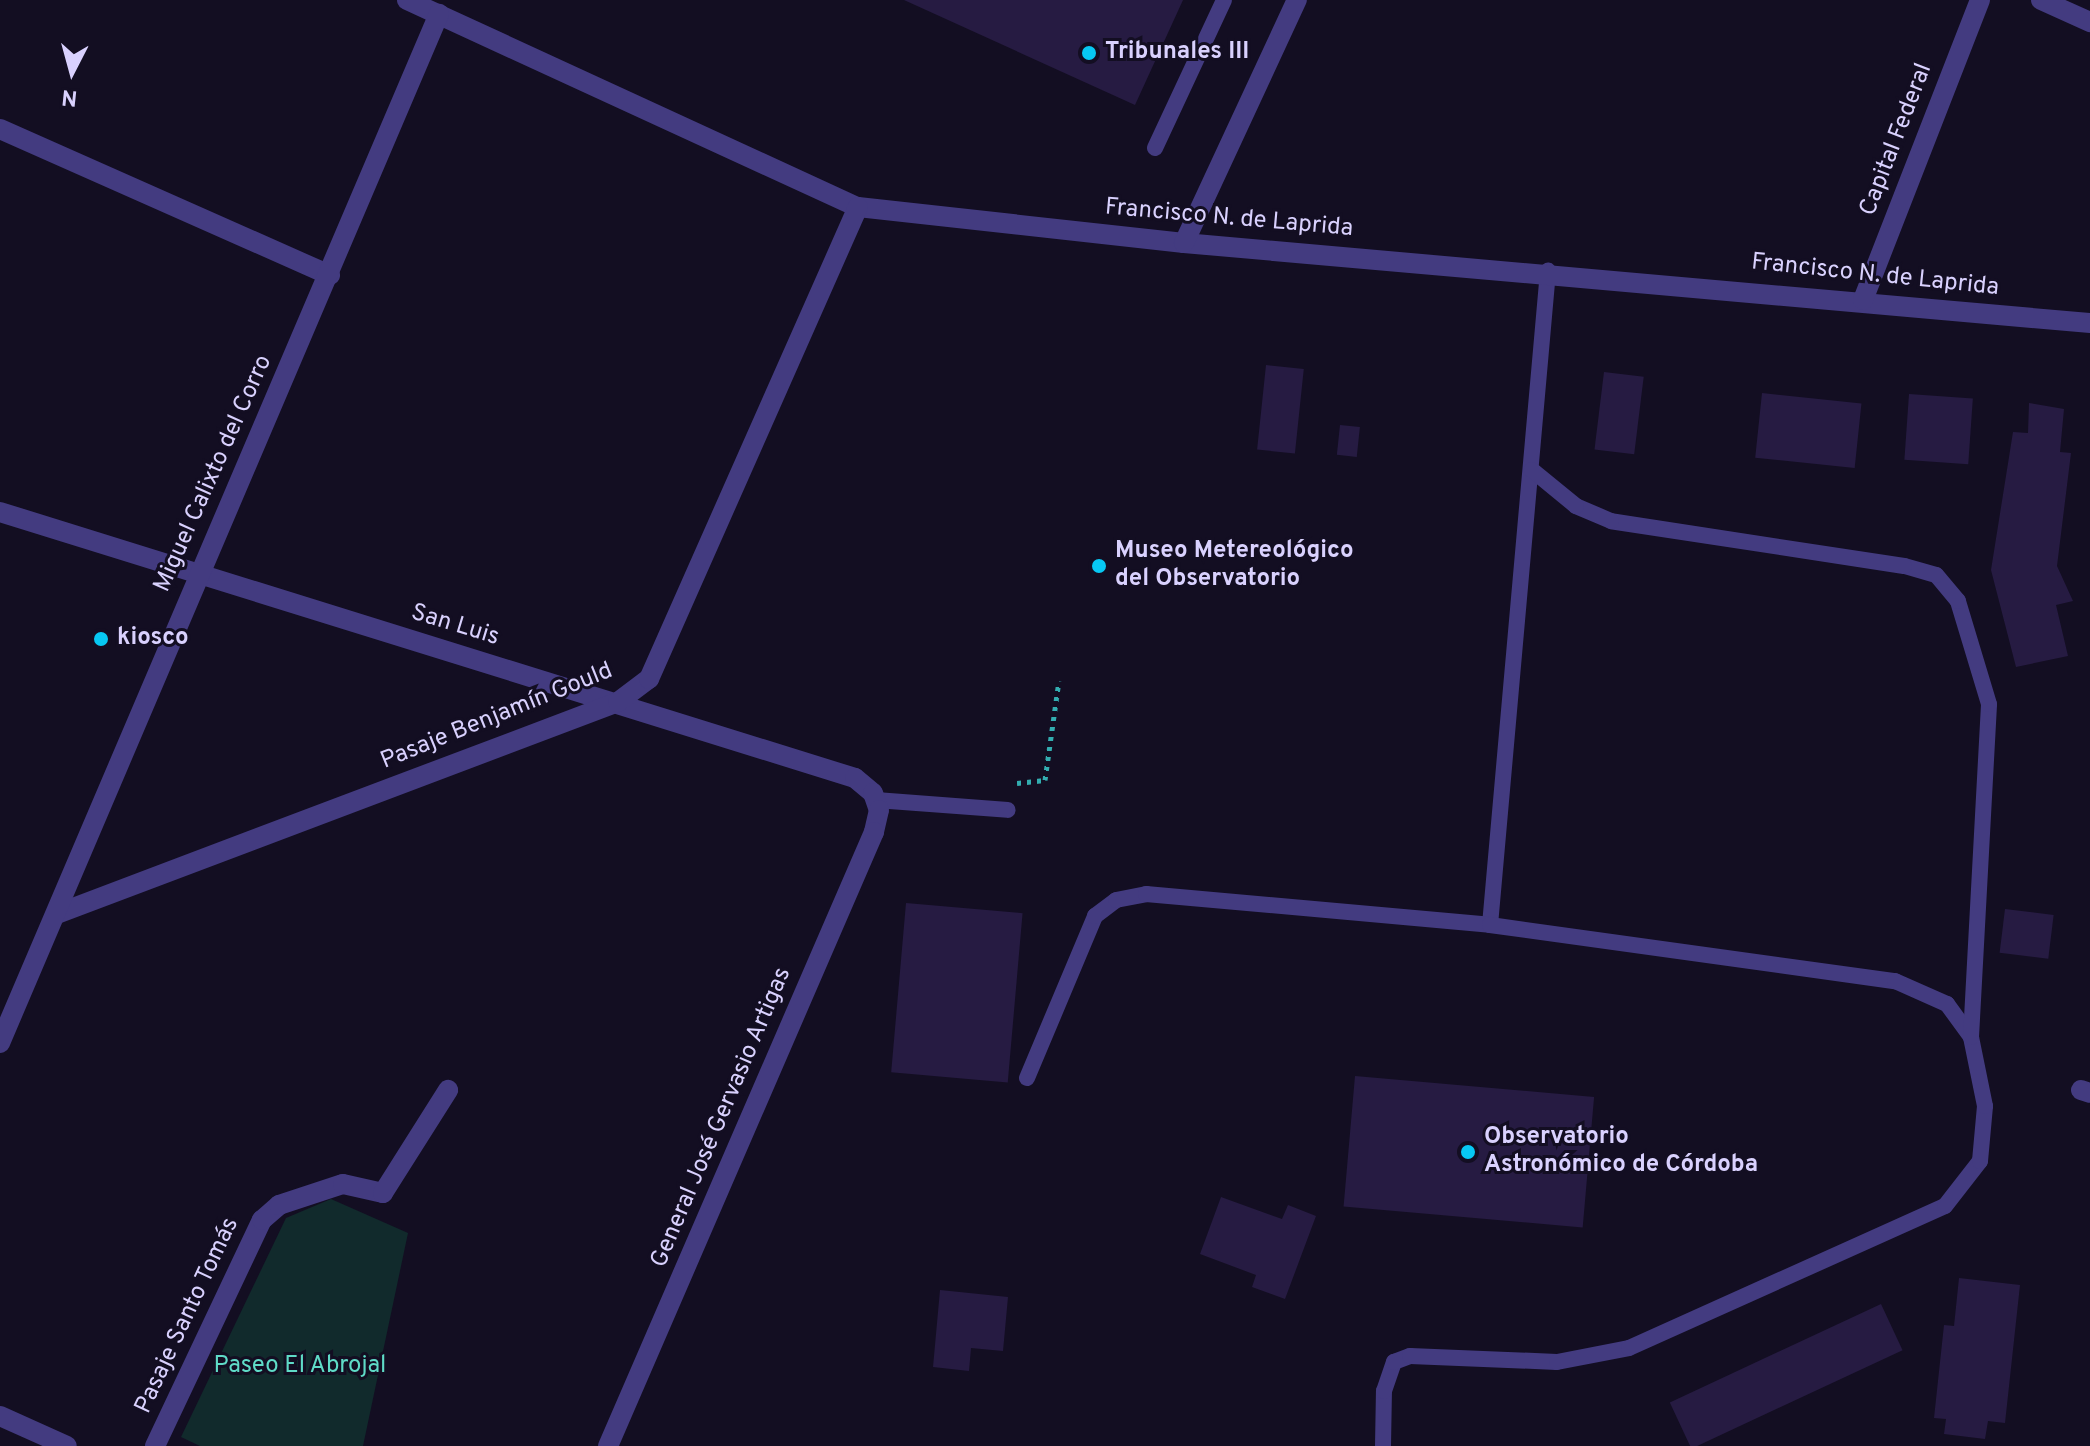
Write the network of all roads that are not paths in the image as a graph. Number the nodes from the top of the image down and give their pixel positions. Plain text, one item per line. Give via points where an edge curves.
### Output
1 (407, 0) edge
2 (1224, 0) edge
3 (1297, 0) edge
4 (1980, 0) edge
5 (2041, 0) edge
6 (439, 14) junction
7 (2090, 22) edge
8 (0, 129) edge
9 (1155, 148) dead end
10 (858, 207) junction
11 (1184, 243) junction
12 (1548, 271) junction
13 (330, 275) junction
14 (1863, 300) junction
15 (2090, 323) edge
16 (1532, 470) junction
17 (0, 512) edge
18 (197, 575) junction
19 (618, 702) junction
20 (878, 805) junction
21 (1008, 810) dead end
22 (57, 914) junction
23 (1490, 925) junction
24 (1971, 1037) junction
25 (0, 1043) edge
26 (1027, 1078) dead end
27 (448, 1090) dead end
28 (0, 1416) edge
29 (67, 1446) edge
30 (155, 1446) edge
31 (608, 1446) edge
32 (1383, 1446) edge

1 - 6 street, Francisco N. de Laprida
2 - 9 lane
3 - 11 street
4 - 14 street, Capital Federal
5 - 7 street
6 - 10 street, Francisco N. de Laprida
6 - 13 street, Miguel Calixto del Corro
8 - 13 street
10 - 11 street, Francisco N. de Laprida
10 - 19 street, Pasaje Benjamín Gould via 658,670
11 - 12 street, Francisco N. de Laprida
12 - 14 street, Francisco N. de Laprida
12 - 16 lane
13 - 18 street, Miguel Calixto del Corro
14 - 15 street, Francisco N. de Laprida
16 - 23 lane
16 - 24 lane via 1576,506 1611,521 1904,566 1936,575 1958,601 1989,704
17 - 18 street, San Luis
18 - 19 street, San Luis
18 - 22 street, Miguel Calixto del Corro
19 - 20 street, San Luis via 855,778
19 - 22 street, Pasaje Benjamín Gould
20 - 21 lane
20 - 31 street, General José Gervasio Artigas
22 - 25 street, Miguel Calixto del Corro
23 - 24 lane via 1895,981 1947,1004
23 - 26 lane via 1146,894 1116,900 1095,916
24 - 32 lane via 1985,1106 1980,1161 1945,1206 1853,1252 1597,1358 1410,1356 1394,1362 1384,1391
27 - 30 street, Pasaje Santo Tomás via 383,1193 343,1184 279,1205 262,1220
28 - 29 street

